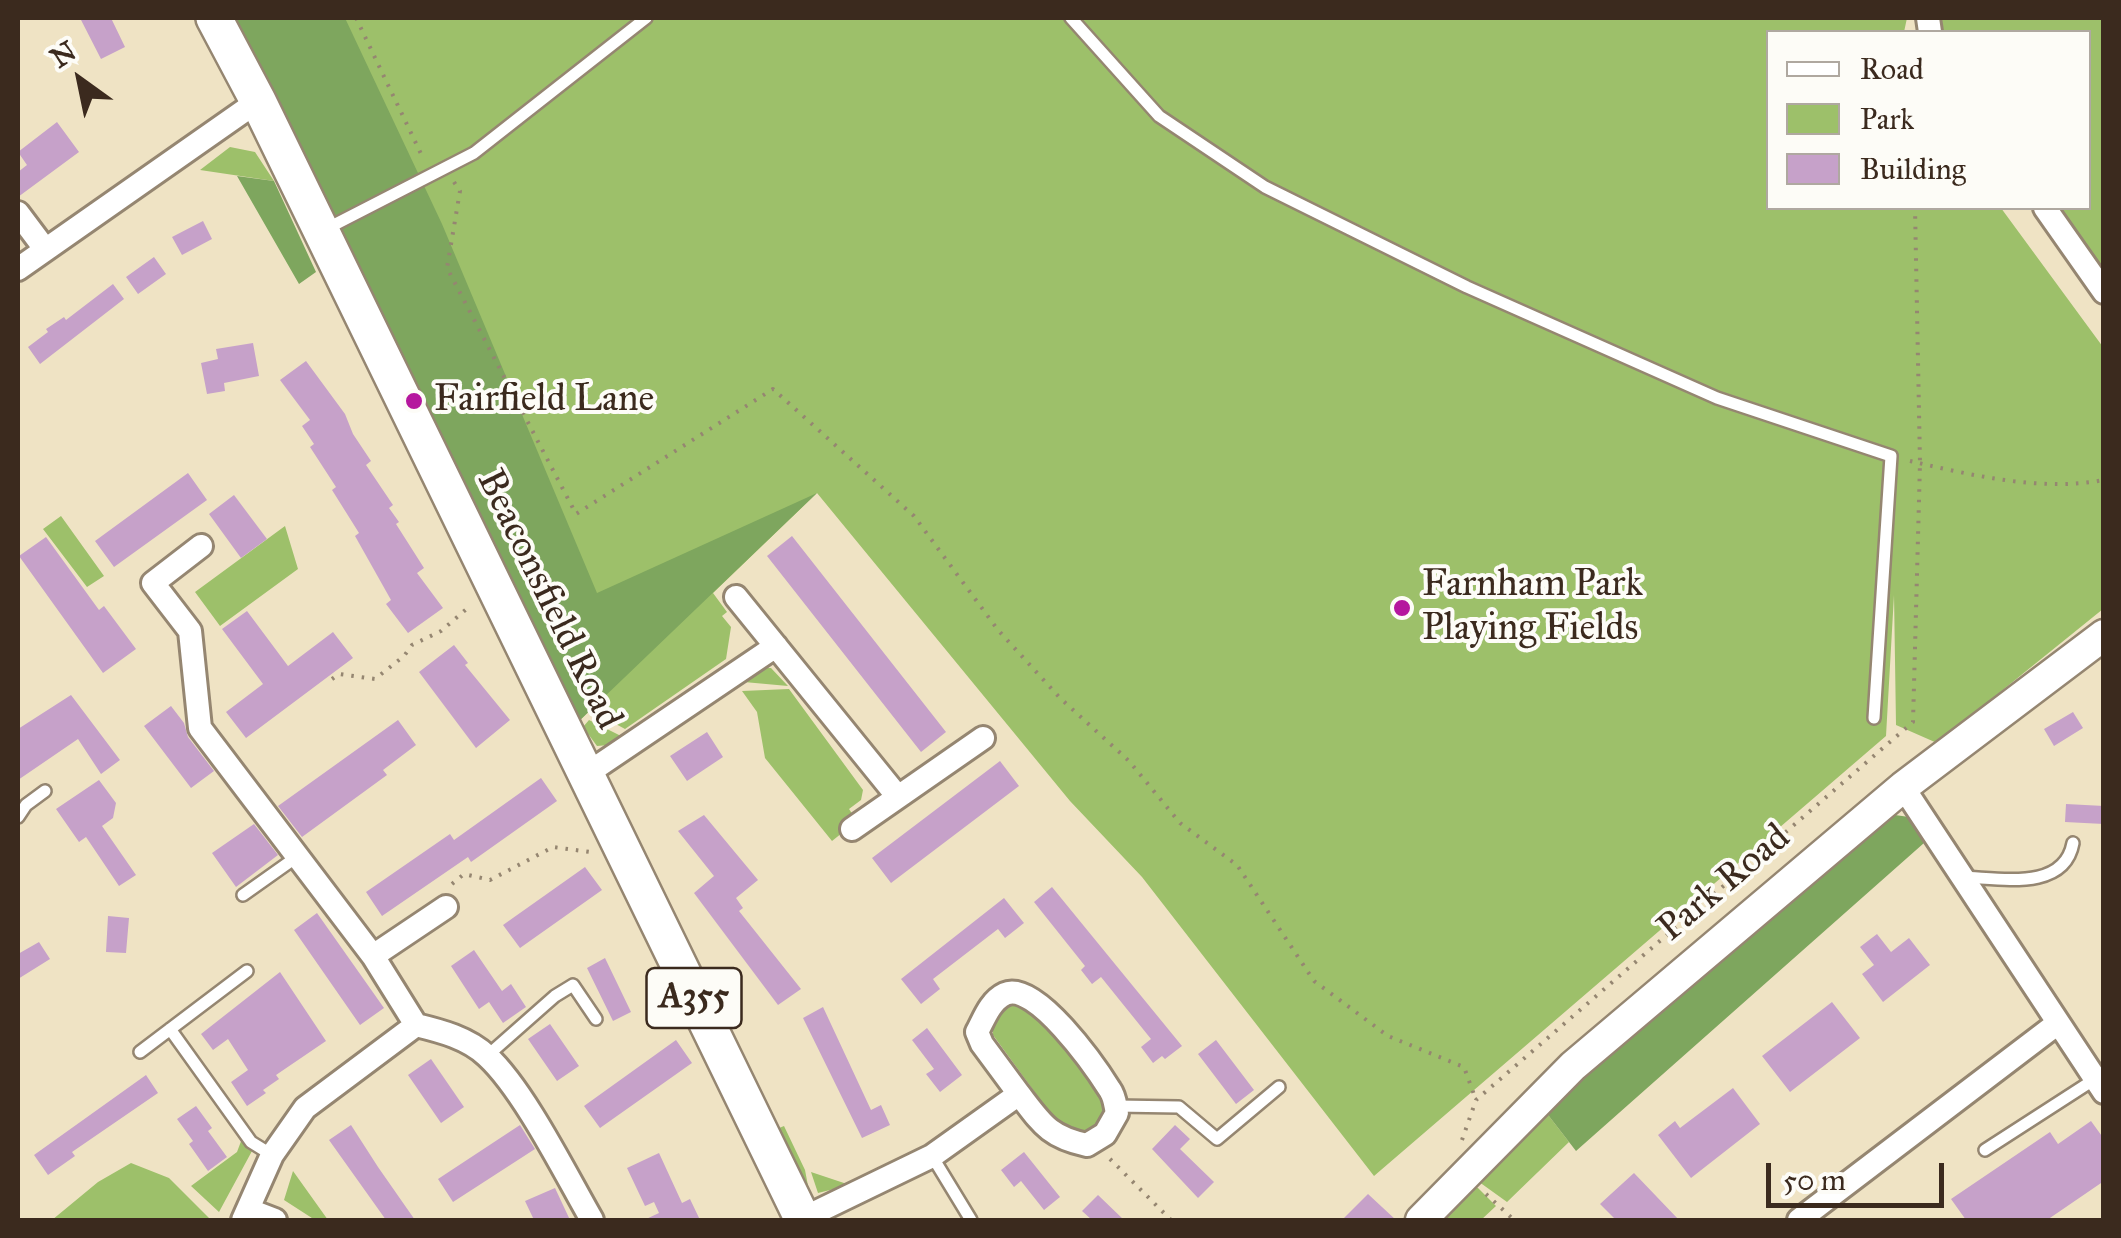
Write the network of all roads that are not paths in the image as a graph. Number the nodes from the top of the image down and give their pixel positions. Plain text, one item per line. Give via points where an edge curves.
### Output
1 (214, 18) edge
2 (646, 18) edge
3 (1071, 18) edge
4 (258, 101) junction
5 (2046, 210) edge
6 (18, 213) edge
7 (320, 232) junction
8 (44, 249) junction
9 (18, 269) edge
10 (2104, 292) edge
11 (201, 546) dead end
12 (736, 597) dead end
13 (2104, 635) edge
14 (776, 646) junction
15 (1874, 718) dead end
16 (982, 738) dead end
17 (586, 775) junction
18 (1903, 786) junction
19 (45, 791) dead end
20 (898, 797) junction
21 (18, 818) edge
22 (852, 829) dead end
23 (2073, 843) dead end
24 (298, 856) junction
25 (1962, 877) junction
26 (243, 895) dead end
27 (446, 907) road end
28 (373, 956) junction
29 (247, 971) dead end
30 (596, 1019) dead end
31 (2058, 1023) junction
32 (416, 1026) junction
33 (170, 1029) junction
34 (140, 1052) dead end
35 (487, 1056) junction
36 (2099, 1085) edge
37 (1279, 1087) dead end
38 (1020, 1094) junction
39 (1116, 1106) junction
40 (1986, 1150) dead end
41 (272, 1155) junction
42 (932, 1156) junction
43 (246, 1215) edge
44 (275, 1220) edge
45 (592, 1220) edge
46 (802, 1220) edge
47 (971, 1220) edge
48 (1421, 1220) edge
49 (1799, 1220) edge

1 - 4 main road, Beaconsfield Road / A355
2 - 7 lane via 474,153
3 - 15 lane via 1159,116 1265,187 1467,288 1717,398 1891,456
4 - 7 main road, Beaconsfield Road / A355
4 - 8 street
5 - 10 street
6 - 8 street
7 - 17 main road, Beaconsfield Road / A355
8 - 9 street
11 - 24 street via 152,583 190,631 200,728
12 - 14 street
13 - 18 main road, Park Road
14 - 17 street
14 - 20 street
16 - 20 street
17 - 46 main road, Beaconsfield Road / A355
18 - 25 street
18 - 48 main road, Park Road via 1572,1066
19 - 21 lane
20 - 22 street
23 - 25 lane via 2070,857 2053,873
24 - 26 lane
24 - 28 street
25 - 31 street
27 - 28 street
28 - 32 street
29 - 33 lane
30 - 35 lane via 573,985
31 - 36 street
31 - 49 street
32 - 35 street via 448,1033
32 - 41 street via 306,1108
33 - 34 lane
33 - 41 lane via 251,1142
35 - 45 street
36 - 40 lane
37 - 39 lane via 1217,1139 1179,1106
38 - 39 street via 1062,1140 1088,1145 1105,1134
38 - 39 street via 977,1032 989,1008 1005,994 1021,992 1044,1005
38 - 42 street
41 - 43 street
42 - 46 street
42 - 47 lane
43 - 44 street

